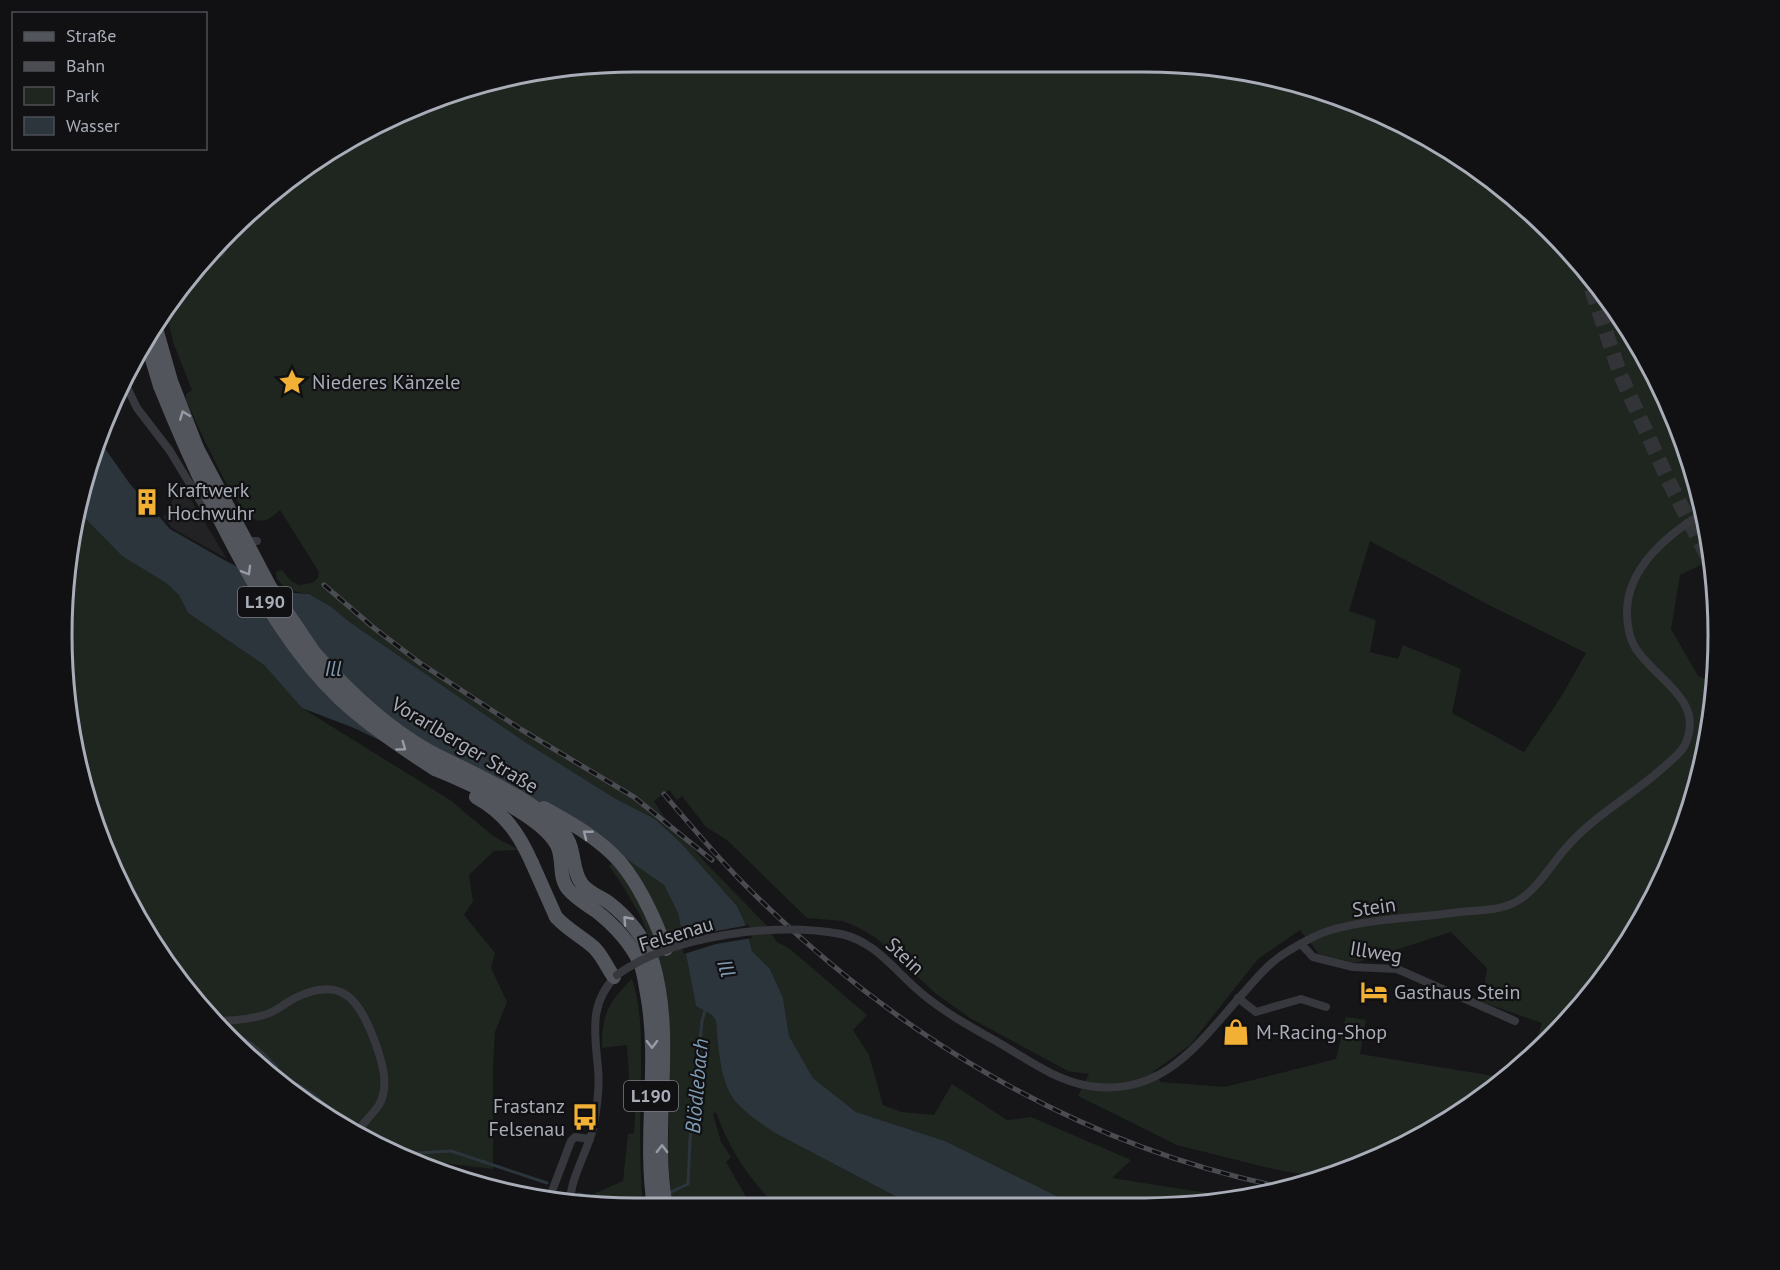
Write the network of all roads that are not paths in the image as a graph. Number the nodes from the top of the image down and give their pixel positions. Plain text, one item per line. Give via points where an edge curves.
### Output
1 (158, 336) edge
2 (149, 349) edge
3 (165, 384) junction
4 (128, 390) edge
5 (1695, 517) edge
6 (257, 541) dead end
7 (474, 791) junction
8 (520, 800) junction
9 (562, 868) junction
10 (576, 873) junction
11 (589, 891) junction
12 (571, 893) junction
13 (841, 934) joint
14 (1301, 944) junction
15 (666, 949) junction
16 (615, 976) junction
17 (1238, 998) junction
18 (1326, 1007) dead end
19 (225, 1021) edge
20 (1515, 1021) dead end
21 (361, 1127) edge
22 (590, 1139) junction
23 (552, 1191) edge
24 (570, 1194) edge
25 (653, 1198) edge
26 (665, 1198) edge

1 - 3 main road, Vorarlberger Straße / L190
2 - 3 main road, Vorarlberger Straße / L190
3 -> 7 main road, Vorarlberger Straße / L190, bridge via 182,442 224,527 272,614 307,663 340,699 382,733
8 -> 3 main road, Vorarlberger Straße / L190, bridge via 388,724 348,690 313,651 270,587
4 - 6 street via 205,509 242,541
5 - 14 street, Stein via 1652,554 1636,574 1627,603 1627,625 1638,652 1689,712 1687,743 1678,755 1581,833 1520,900 1505,906 1430,917 1368,922 1329,931
7 - 9 main road, Vorarlberger Straße via 515,809 541,826 556,844
7 - 16 main road, bridge via 507,818 522,839 556,917 592,945
8 - 10 main road, Vorarlberger Straße / L190 via 547,817 564,834
15 -> 8 main road via 640,891 619,861 578,827 535,802
9 - 12 main road, Vorarlberger Straße via 563,880
9 - 12 main road via 555,882 544,891
10 - 11 main road, Vorarlberger Straße / L190
10 - 12 main road
11 - 12 main road
26 -> 11 main road, Vorarlberger Straße / L190 via 663,1027 652,961 626,917
12 -> 25 main road, L190 via 612,924 640,964 651,1028
13 - 15 street, Felsenau, bridge via 777,929
13 - 17 street, Stein via 876,949 936,1005 969,1026 1048,1071 1088,1086 1133,1085 1170,1069 1196,1047
14 - 17 street, Stein via 1267,967
14 - 20 street, Illweg via 1313,957 1353,967 1397,969
15 - 16 street, Felsenau, bridge
16 - 22 street, Felsenau via 596,1010 598,1092
17 - 18 street via 1256,1012 1301,999
19 - 21 street via 269,1013 315,990 334,989 350,998 368,1024 384,1076 379,1104
22 - 23 street via 575,1137 571,1141
22 - 24 street, Felsenau

